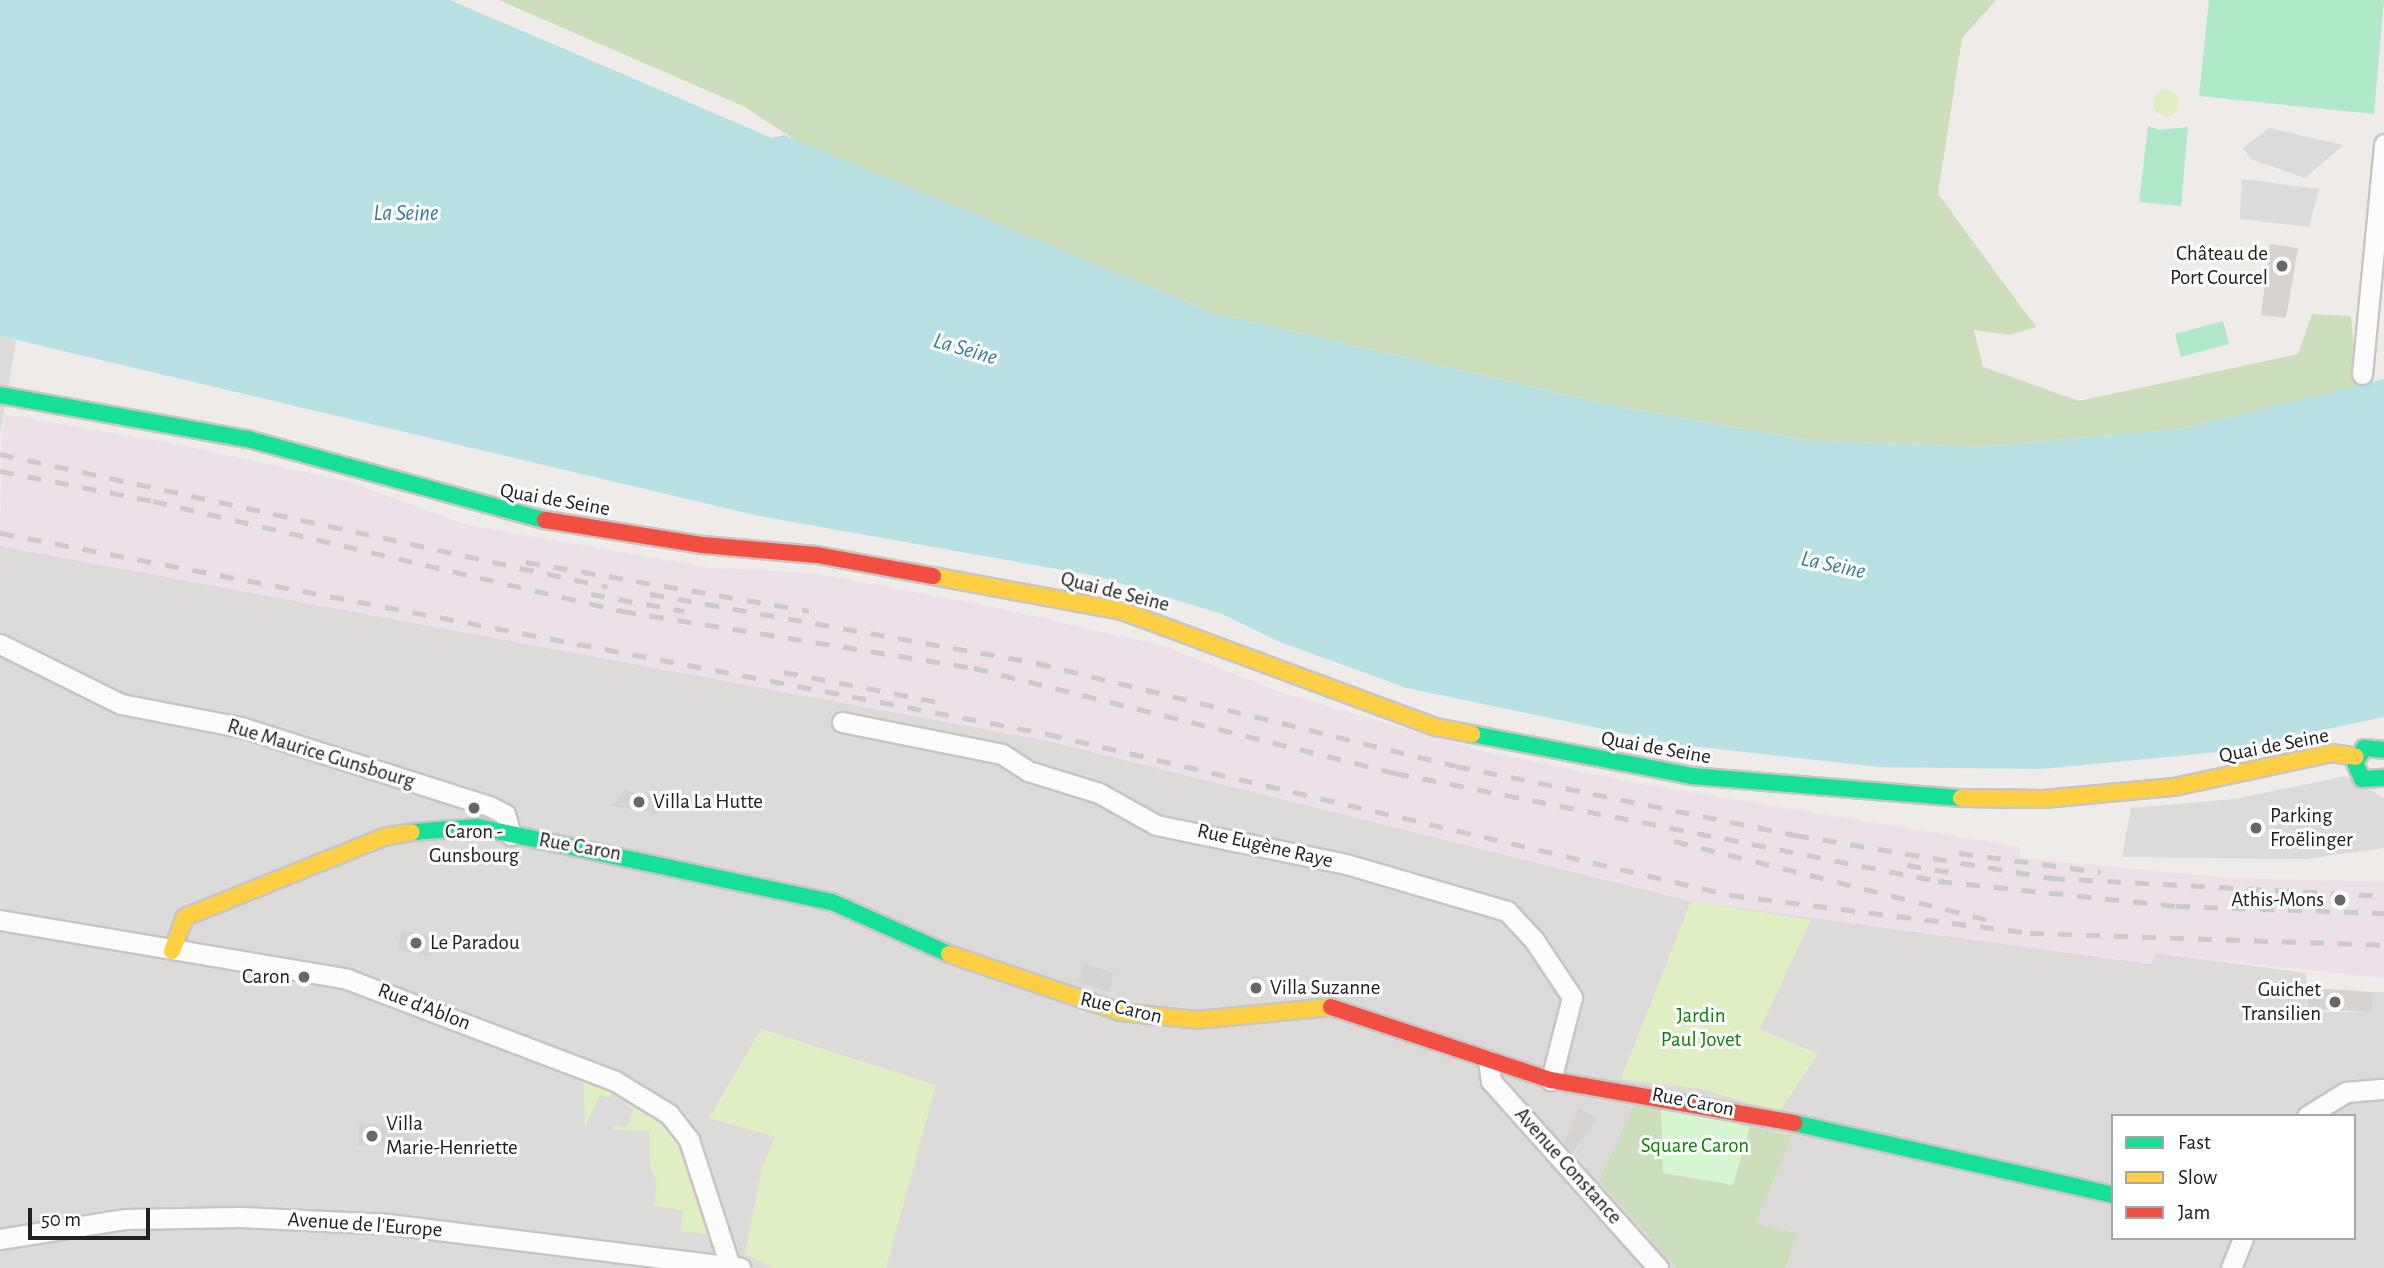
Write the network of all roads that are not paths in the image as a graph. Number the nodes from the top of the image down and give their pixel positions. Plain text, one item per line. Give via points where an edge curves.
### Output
1 (2384, 144) edge
2 (2362, 373) dead end
3 (7, 396) edge
4 (0, 644) edge
5 (842, 722) dead end
6 (2384, 750) edge
7 (2355, 762) junction
8 (2384, 778) edge
9 (511, 835) junction
10 (0, 920) edge
11 (172, 951) junction
12 (1488, 1060) junction
13 (1551, 1080) junction
14 (2384, 1090) edge
15 (2310, 1114) edge
16 (2111, 1195) edge
17 (0, 1239) edge
18 (2242, 1240) edge
19 (736, 1267) edge
20 (1658, 1268) edge
21 (2231, 1268) edge

1 - 2 street via 2361,339
3 - 7 main road, Quai de Seine via 248,439 531,518 703,545 817,555 1122,611 1436,727 1591,759 1753,785 1925,798 2045,799 2200,783 2240,786
4 - 9 street, Rue Maurice Gunsbourg via 121,704 241,727 489,806 505,814
5 - 13 street, Rue Eugène Raye via 1002,754 1028,771 1098,793 1156,825 1346,864 1507,911 1534,940 1572,997
6 - 7 main road, Quai de Seine via 2369,746
7 - 8 main road via 2368,782
9 - 11 main road, Rue Caron via 441,825 384,837 186,918 177,928
9 - 12 main road, Rue Caron via 658,861 832,902 986,970 1120,1012 1190,1020 1331,1007
10 - 11 street, Rue d'Ablon
11 - 19 street, Rue d'Ablon via 355,982 641,1093 669,1114 693,1148
12 - 13 main road, Rue Caron
12 - 20 street, Avenue Constance via 1491,1081
13 - 16 main road, Rue Caron via 1708,1104
14 - 15 street via 2336,1096
17 - 19 street, Avenue de l'Europe via 125,1220 240,1217 402,1225
18 - 21 street

